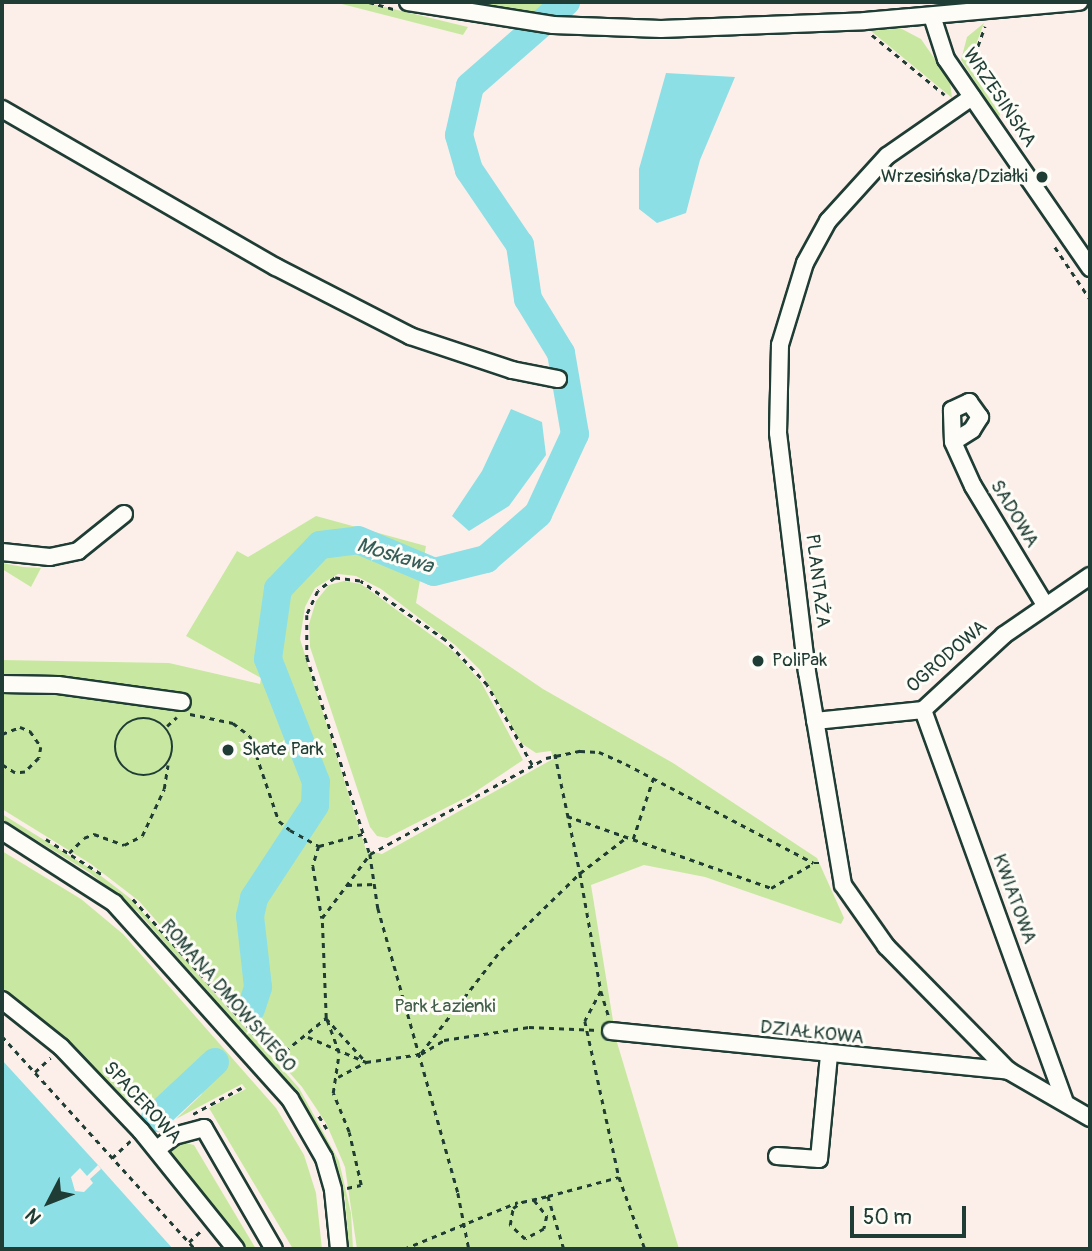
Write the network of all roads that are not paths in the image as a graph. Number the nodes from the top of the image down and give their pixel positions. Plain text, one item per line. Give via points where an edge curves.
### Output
1 (408, 2) edge
2 (1079, 2) edge
3 (932, 16) junction
4 (972, 97) junction
5 (2, 109) edge
6 (1090, 268) edge
7 (558, 379) dead end
8 (953, 442) dead end
9 (124, 514) dead end
10 (2, 552) edge
11 (1090, 576) edge
12 (1045, 605) junction
13 (2, 684) edge
14 (182, 702) dead end
15 (923, 710) junction
16 (815, 721) junction
17 (2, 831) edge
18 (2, 1000) edge
19 (611, 1031) dead end
20 (829, 1056) junction
21 (1009, 1072) junction
22 (1065, 1102) junction
23 (1090, 1118) edge
24 (157, 1149) junction
25 (777, 1156) dead end
26 (236, 1249) edge
27 (274, 1249) edge
28 (339, 1249) edge

1 - 3 street via 553,25 734,28
2 - 3 street
3 - 4 street, WRZESIŃSKA via 942,50
4 - 6 street, WRZESIŃSKA
4 - 16 street, PLANTAŻA via 887,156 853,187 805,263 780,345 778,433
5 - 7 street via 276,267 410,336 512,370
8 - 12 street, SADOWA via 973,486
9 - 10 street via 78,551 50,557
11 - 12 street, OGRODOWA
12 - 15 street, OGRODOWA via 972,661
13 - 14 street via 58,685
15 - 16 street, OGRODOWA
15 - 22 street, KWIATOWA
16 - 21 street, PLANTAŻA via 843,885 877,936
17 - 28 street, ROMANA DMOWSKIEGO via 114,903 290,1099 324,1158 333,1190
18 - 24 street, SPACEROWA via 61,1047
19 - 20 street, DZIAŁKOWA
20 - 21 street, DZIAŁKOWA
20 - 25 street via 819,1159
21 - 22 street, PLANTAŻA
22 - 23 street, PLANTAŻA
24 - 26 street, SPACEROWA
24 - 27 street via 174,1136 204,1128

